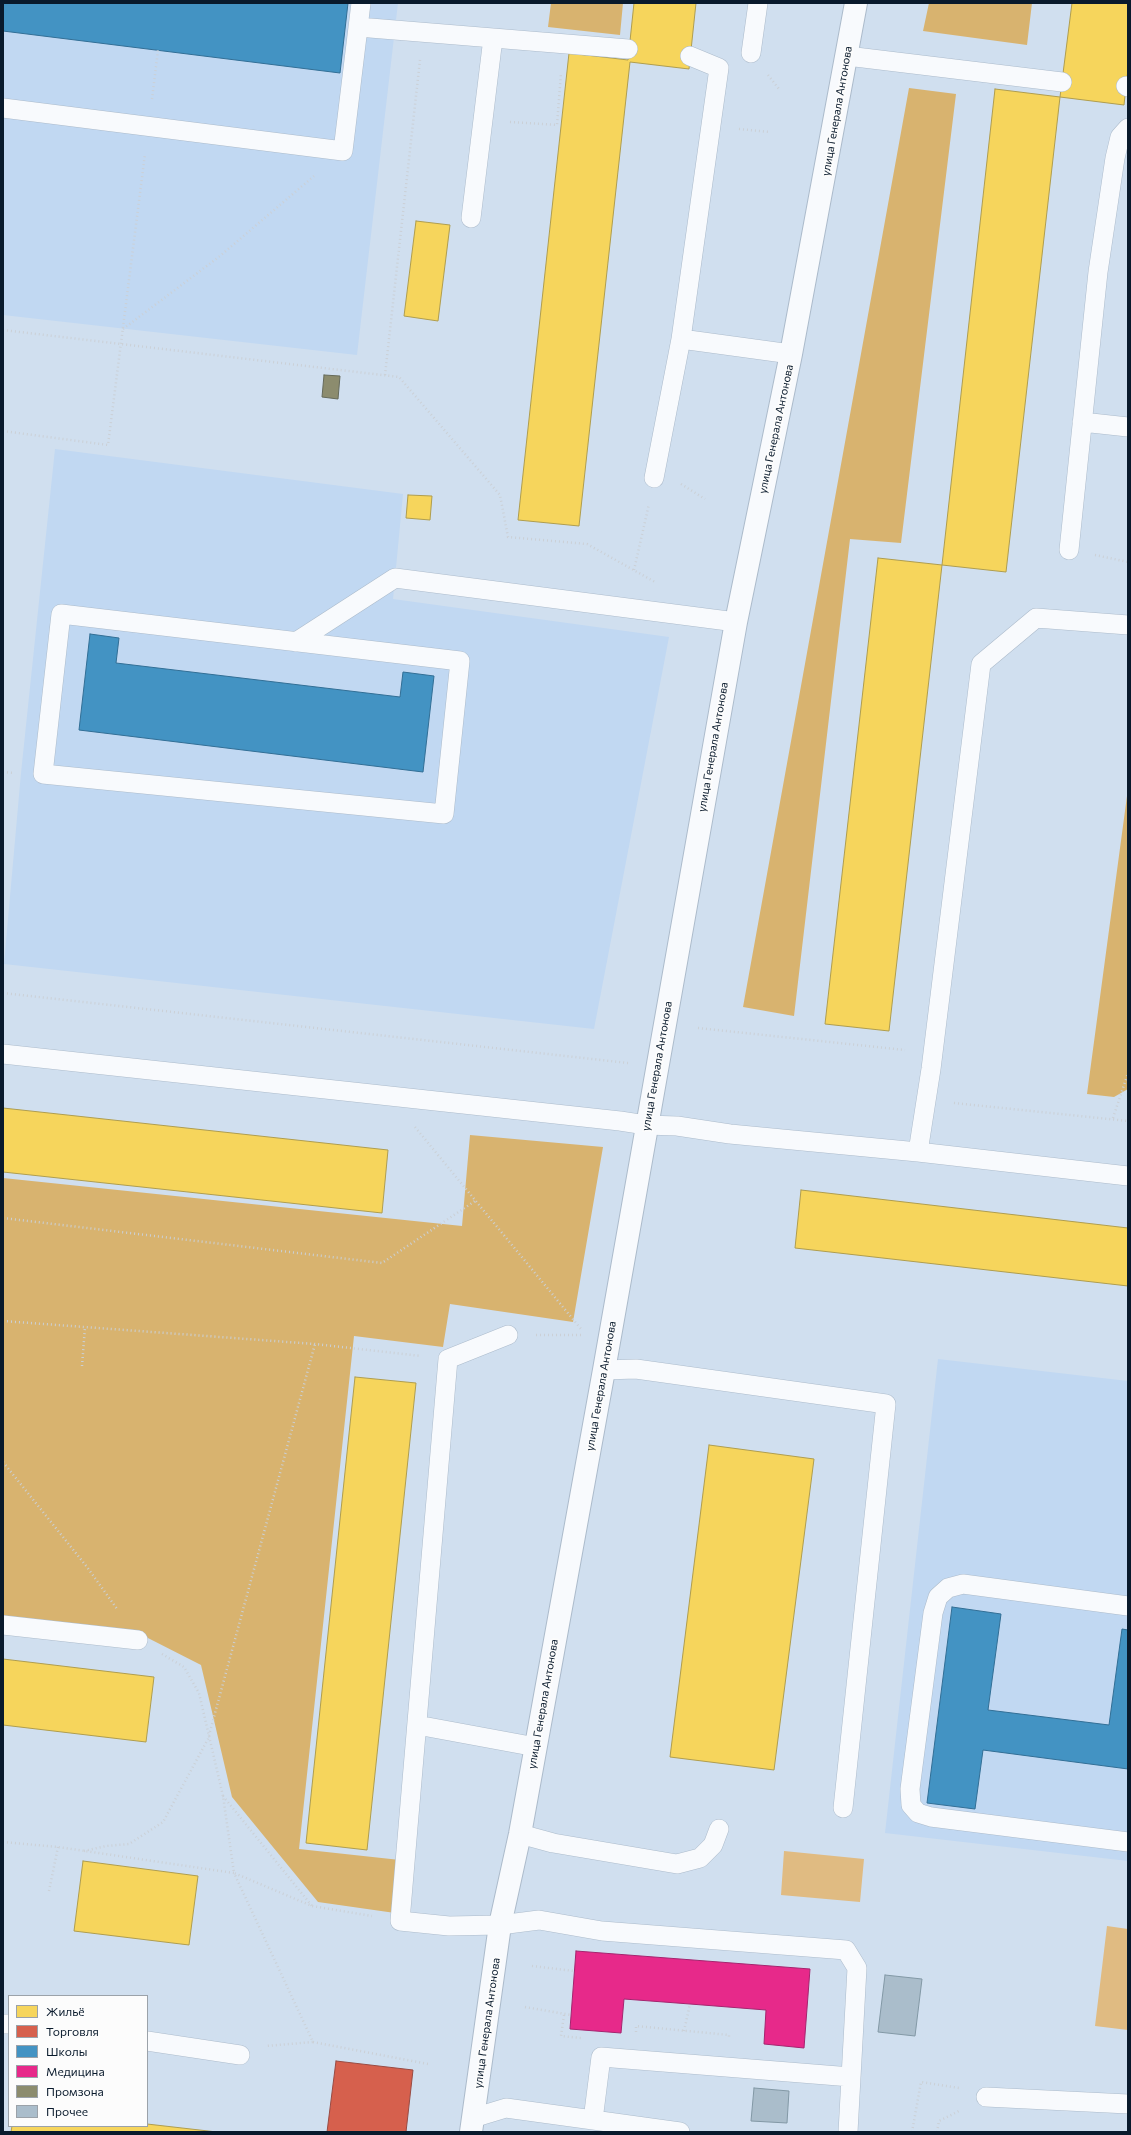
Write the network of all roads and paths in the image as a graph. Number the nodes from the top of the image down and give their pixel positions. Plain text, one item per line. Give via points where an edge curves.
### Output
1 (361, 3) edge
2 (758, 3) edge
3 (856, 3) edge
4 (358, 27) junction
5 (423, 33) junction
6 (493, 38) junction
7 (564, 44) junction
8 (628, 49) dead end
9 (158, 50) dead end
10 (751, 53) dead end
11 (690, 56) dead end
12 (847, 56) junction
13 (1062, 82) dead end
14 (3, 108) edge
15 (483, 120) junction
16 (148, 126) junction
17 (712, 127) junction
18 (1128, 128) edge
19 (770, 132) dead end
20 (343, 151) junction
21 (471, 218) dead end
22 (123, 329) junction
23 (3, 330) edge
24 (681, 339) junction
25 (121, 343) junction
26 (791, 354) junction
27 (385, 375) junction
28 (1082, 422) junction
29 (1128, 427) edge
30 (3, 431) edge
31 (654, 478) joint
32 (1069, 550) dead end
33 (634, 570) junction
34 (661, 585) dead end
35 (736, 622) junction
36 (1128, 625) edge
37 (296, 642) junction
38 (3, 772) edge
39 (21, 773) dead end
40 (3, 993) edge
41 (698, 1028) dead end
42 (932, 1053) junction
43 (3, 1054) edge
44 (628, 1063) dead end
45 (1128, 1073) edge
46 (926, 1100) junction
47 (1113, 1118) junction
48 (1128, 1121) edge
49 (411, 1122) dead end
50 (646, 1125) junction
51 (918, 1152) junction
52 (1128, 1176) edge
53 (475, 1201) junction
54 (3, 1218) edge
55 (3, 1321) edge
56 (85, 1327) junction
57 (508, 1336) joint
58 (315, 1344) junction
59 (448, 1359) junction
60 (82, 1366) dead end
61 (604, 1370) junction
62 (3, 1462) edge
63 (1128, 1606) edge
64 (3, 1624) edge
65 (138, 1640) junction
66 (417, 1725) junction
67 (208, 1740) junction
68 (536, 1747) junction
69 (223, 1796) junction
70 (842, 1808) dead end
71 (719, 1829) dead end
72 (520, 1834) junction
73 (3, 1842) edge
74 (1128, 1842) edge
75 (58, 1847) junction
76 (84, 1851) junction
77 (234, 1874) junction
78 (48, 1891) dead end
79 (312, 1906) junction
80 (400, 1921) junction
81 (500, 1925) junction
82 (532, 1966) dead end
83 (574, 1971) dead end
84 (690, 2004) dead end
85 (525, 2007) dead end
86 (571, 2016) dead end
87 (636, 2026) dead end
88 (684, 2031) junction
89 (729, 2035) dead end
90 (148, 2041) edge
91 (313, 2042) junction
92 (261, 2046) dead end
93 (240, 2055) dead end
94 (428, 2064) dead end
95 (851, 2077) junction
96 (957, 2088) dead end
97 (986, 2097) joint
98 (1128, 2104) edge
99 (593, 2120) junction
100 (472, 2125) edge
101 (680, 2132) edge
102 (848, 2132) edge
103 (912, 2132) edge
104 (936, 2132) edge

1 - 4 lane
2 - 10 lane
3 - 12 street, улица Генерала Антонова
4 - 5 lane
4 - 20 lane
5 - 6 lane
5 - 27 path
6 - 7 lane
6 - 15 lane
7 - 8 lane
7 - 15 path via 556,125
9 - 16 path
11 - 17 lane via 719,68
12 - 13 lane
12 - 26 street, улица Генерала Антонова
14 - 16 lane
15 - 21 lane
16 - 20 lane
16 - 22 path
17 - 19 path
17 - 24 lane
18 - 28 lane via 1120,137 1115,158 1098,272
20 - 22 path via 220,256
22 - 25 path
23 - 25 path
24 - 26 lane
24 - 31 lane
25 - 27 path
25 - 30 path via 108,445
26 - 35 street, улица Генерала Антонова
27 - 33 path via 398,377 500,495 508,537 587,544
28 - 29 lane
28 - 32 lane
31 - 33 path
33 - 34 path
35 - 37 lane via 394,578
35 - 50 street, улица Генерала Антонова
36 - 42 lane via 1036,618 981,664
37 - 37 lane via 61,614 43,774 444,814 460,661
38 - 39 path
40 - 44 path
41 - 42 path
42 - 46 lane
43 - 50 lane via 620,1120
45 - 47 path
46 - 47 path
46 - 51 lane
47 - 48 path
49 - 53 path
50 - 51 lane via 677,1126 730,1134
50 - 61 street, улица Генерала Антонова
51 - 52 lane
53 - 54 path via 382,1263
53 - 57 path via 586,1335
55 - 56 path
56 - 58 path
56 - 60 path
57 - 59 lane
58 - 59 path
58 - 67 path
59 - 66 lane
61 - 68 street, улица Генерала Антонова
61 - 70 lane via 636,1369 886,1404
62 - 65 path via 87,1567
63 - 74 lane via 963,1584 948,1588 938,1597 933,1613 910,1789 911,1804 918,1813 931,1817
64 - 65 lane
65 - 67 path via 184,1667 199,1693
66 - 68 lane
66 - 80 lane
67 - 69 path
67 - 76 path via 163,1822 129,1844
68 - 72 street, улица Генерала Антонова
69 - 77 path
69 - 79 path
71 - 72 lane via 713,1845 700,1858 677,1864 553,1843
72 - 81 street, улица Генерала Антонова
73 - 75 path
75 - 76 path
75 - 78 path
76 - 77 path
77 - 79 path
77 - 91 path
79 - 80 path
80 - 81 lane via 449,1926
81 - 95 lane via 539,1920 602,1931 846,1950 857,1968
81 - 100 street, улица Генерала Антонова
82 - 83 path
84 - 88 path
85 - 86 path
87 - 88 path
88 - 89 path
90 - 93 lane
91 - 92 path
91 - 94 path
95 - 99 lane via 601,2057
95 - 102 lane
96 - 103 path via 921,2082
97 - 98 lane
97 - 104 path via 939,2121
99 - 100 lane via 506,2108
99 - 101 lane

